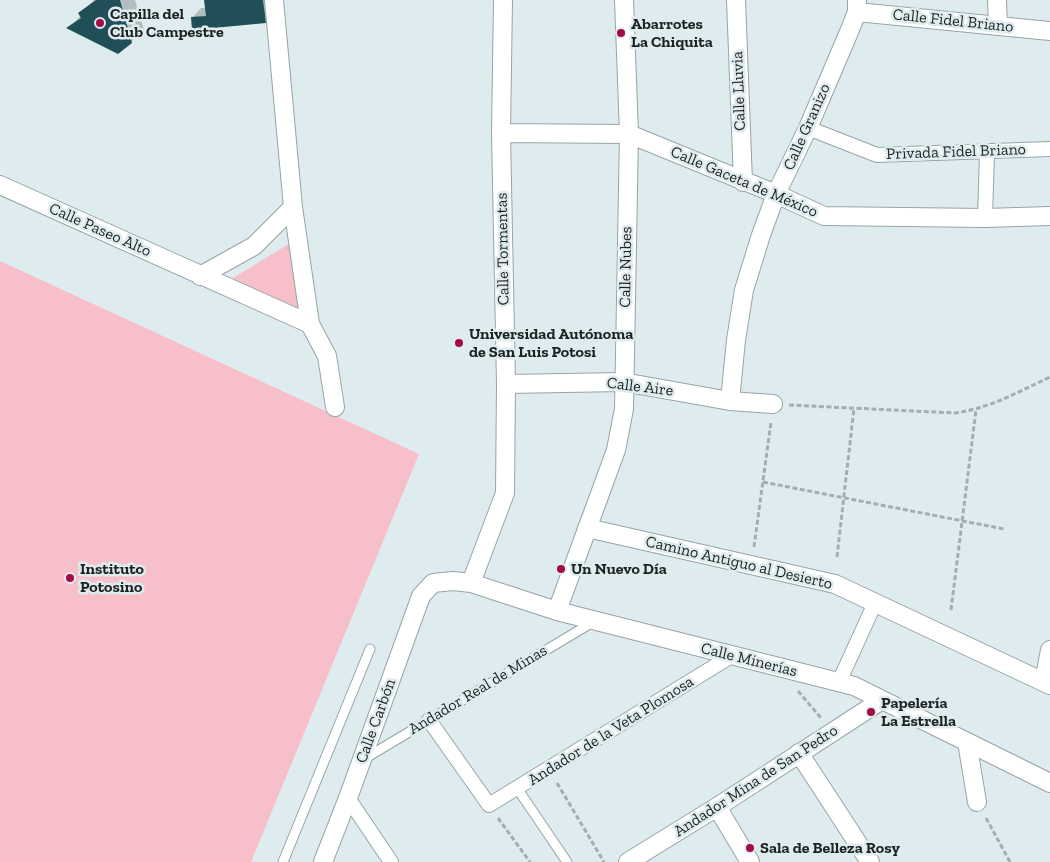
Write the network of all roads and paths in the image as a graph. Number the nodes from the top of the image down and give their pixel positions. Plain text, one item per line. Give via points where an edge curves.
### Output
1 (274, 0) edge
2 (503, 0) edge
3 (624, 0) edge
4 (736, 0) edge
5 (997, 0) edge
6 (857, 6) edge
7 (998, 26) junction
8 (1050, 31) edge
9 (808, 128) junction
10 (501, 133) junction
11 (629, 134) junction
12 (1050, 149) edge
13 (987, 151) junction
14 (743, 182) junction
15 (0, 185) edge
16 (776, 194) junction
17 (293, 207) junction
18 (1050, 216) edge
19 (985, 218) junction
20 (200, 276) junction
21 (310, 324) junction
22 (1050, 377) edge
23 (623, 382) junction
24 (506, 384) junction
25 (730, 401) junction
26 (773, 404) junction
27 (335, 407) dead end
28 (854, 408) junction
29 (976, 410) junction
30 (763, 482) junction
31 (845, 498) junction
32 (962, 520) junction
33 (587, 528) junction
34 (1004, 529) dead end
35 (756, 530) dead end
36 (837, 557) dead end
37 (433, 583) joint
38 (471, 583) junction
39 (875, 603) junction
40 (558, 610) junction
41 (951, 610) dead end
42 (595, 620) junction
43 (370, 649) dead end
44 (1050, 650) edge
45 (733, 655) junction
46 (789, 670) junction
47 (839, 682) junction
48 (1047, 684) edge
49 (882, 700) junction
50 (429, 720) junction
51 (833, 732) junction
52 (967, 742) junction
53 (799, 753) junction
54 (362, 760) junction
55 (549, 769) junction
56 (1050, 783) edge
57 (517, 788) junction
58 (348, 798) junction
59 (977, 802) joint
60 (488, 805) junction
61 (717, 807) junction
62 (283, 862) edge
63 (323, 862) edge
64 (391, 862) edge
65 (530, 862) edge
66 (567, 862) edge
67 (604, 862) edge
68 (628, 862) edge
69 (750, 862) edge
70 (870, 862) edge
71 (1010, 862) edge

1 - 17 street
2 - 10 street, Calle Tormentas
3 - 11 street, Calle Nubes
4 - 14 street, Calle Lluvia
5 - 7 street
6 - 7 street, Calle Fidel Briano
6 - 9 street, Calle Granizo
7 - 8 street, Calle Fidel Briano
9 - 13 street, Privada Fidel Briano via 877,155
9 - 16 street, Calle Granizo
10 - 11 street, Calle Gaceta de México
10 - 24 street, Calle Tormentas
11 - 14 street, Calle Gaceta de México
11 - 23 street, Calle Nubes
12 - 13 street, Privada Fidel Briano
13 - 19 street
14 - 16 street, Calle Gaceta de México
15 - 20 street, Calle Paseo Alto
16 - 19 street, Calle Gaceta de México via 824,216
16 - 25 street, Calle Granizo via 744,290
17 - 20 street via 254,246
17 - 21 street
18 - 19 street, Calle Gaceta de México
20 - 21 street, Calle Paseo Alto
21 - 27 street via 327,356
22 - 29 path
23 - 24 street, Calle Aire
23 - 25 street, Calle Aire
23 - 33 street, Calle Nubes via 624,409 616,450
24 - 38 street, Calle Tormentas via 505,493
25 - 26 street, Calle Aire
26 - 28 path
26 - 30 path
28 - 29 path via 955,413
28 - 31 path
29 - 32 path
30 - 31 path
30 - 35 path
31 - 32 path
31 - 36 path
32 - 34 path
32 - 41 path
33 - 39 street, Camino Antiguo al Desierto via 834,584
33 - 40 street, Calle Nubes
37 - 38 street, Calle Minerías
37 - 54 street, Calle Carbón via 421,596
38 - 40 street, Calle Minerías
39 - 47 street
39 - 48 street, Camino Antiguo al Desierto
40 - 42 street, Calle Minerías
42 - 45 street, Calle Minerías
42 - 50 lane, Andador Real de Minas
43 - 62 lane
44 - 48 street
45 - 46 street, Calle Minerías
45 - 55 street, Andador de la Veta Plomosa
46 - 47 street, Calle Minerías
46 - 51 path via 801,696
47 - 49 street, Calle Minerías
49 - 51 street, Andador Mina de San Pedro
49 - 52 street, Calle Minerías
50 - 54 lane, Andador Real de Minas
50 - 60 street
51 - 53 street, Andador Mina de San Pedro
52 - 56 street, Calle Minerías
52 - 59 street
53 - 61 street, Andador Mina de San Pedro
53 - 70 street
54 - 58 street, Calle Carbón
55 - 57 street, Andador de la Veta Plomosa
55 - 67 path
57 - 60 street, Andador de la Veta Plomosa
57 - 66 lane
58 - 63 street, Calle Carbón
58 - 64 street
59 - 71 path
60 - 65 path
61 - 68 street, Andador Mina de San Pedro
61 - 69 street

